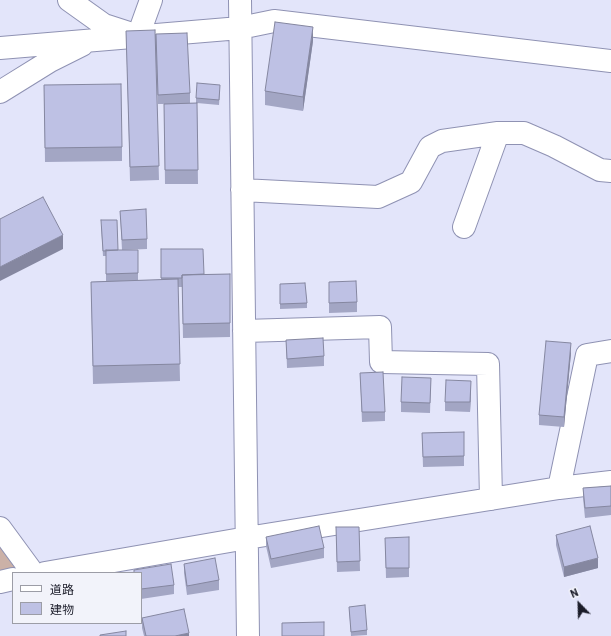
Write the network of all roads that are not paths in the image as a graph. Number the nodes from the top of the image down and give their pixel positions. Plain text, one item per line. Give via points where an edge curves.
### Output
1 (69, 0) edge
2 (151, 0) edge
3 (240, 0) edge
4 (240, 28) junction
5 (138, 36) junction
6 (93, 40) junction
7 (0, 48) edge
8 (611, 60) edge
9 (0, 92) edge
10 (498, 134) junction
11 (611, 171) edge
12 (242, 190) junction
13 (464, 227) dead end
14 (244, 331) junction
15 (611, 351) edge
16 (611, 482) edge
17 (559, 488) junction
18 (491, 499) junction
19 (0, 528) edge
20 (247, 538) junction
21 (32, 572) edge
22 (51, 572) edge
23 (12, 579) edge
24 (0, 582) edge
25 (248, 636) edge

1 - 5 street via 104,25
2 - 5 street
3 - 4 street
4 - 5 street
4 - 8 street via 274,21
4 - 12 street
5 - 6 street
6 - 7 street
6 - 9 street via 50,61
10 - 11 street via 524,133 600,170
10 - 12 street via 442,141 430,147 411,182 378,197
10 - 13 street
12 - 14 street
14 - 18 street via 380,328 380,362 488,364
14 - 20 street
15 - 17 street via 587,355
16 - 17 street
17 - 18 street
18 - 20 street
19 - 21 street
20 - 22 street
20 - 25 street
23 - 24 street

